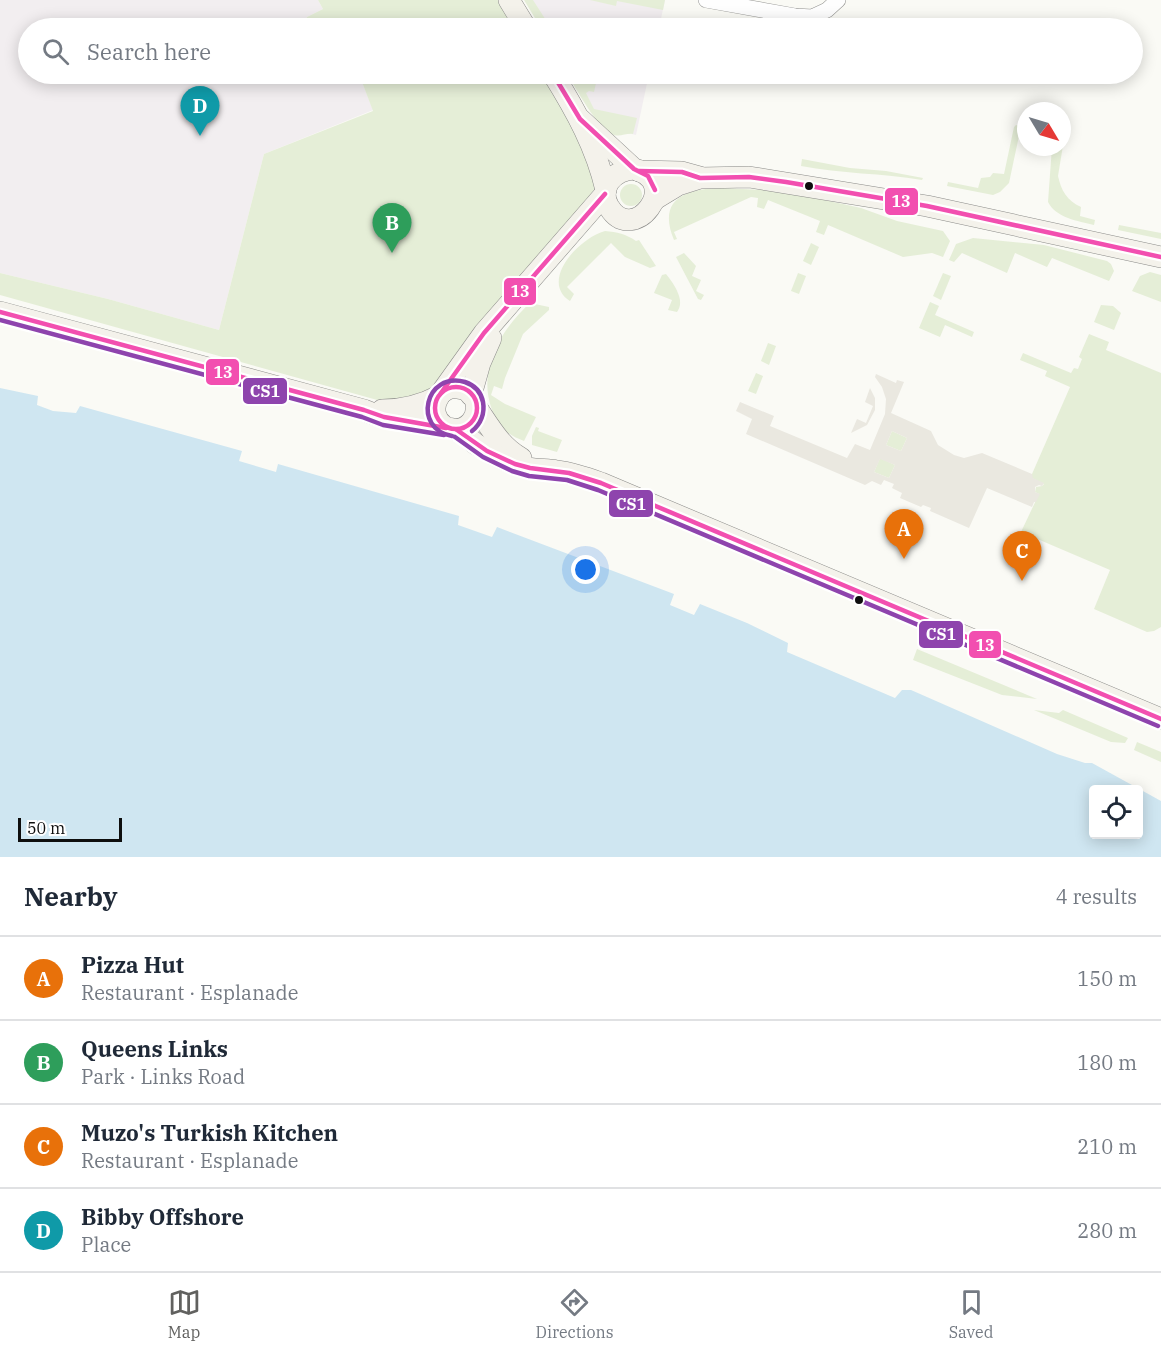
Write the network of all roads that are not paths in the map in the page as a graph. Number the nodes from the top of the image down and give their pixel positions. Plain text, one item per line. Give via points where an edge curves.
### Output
1 (509, 0) edge
2 (706, 0) edge
3 (838, 0) edge
4 (520, 18) edge
5 (559, 84) edge
6 (580, 119) junction
7 (637, 170) junction
8 (700, 178) junction
9 (605, 192) junction
10 (655, 199) junction
11 (621, 218) junction
12 (569, 238) junction
13 (1161, 257) edge
14 (508, 306) junction
15 (0, 312) edge
16 (440, 395) junction
17 (474, 401) junction
18 (364, 410) junction
19 (451, 429) junction
20 (540, 469) junction
21 (1161, 719) edge

1 - 4 street
2 - 3 street via 812,17
5 - 6 street
6 - 7 street
6 - 9 street via 597,158
7 - 8 street via 682,172
7 - 9 street via 619,172
7 - 10 street via 654,185
8 - 10 street
8 - 13 street via 758,178 916,204
9 - 11 street via 608,206
9 - 12 street
10 - 11 street via 644,215
11 - 12 street via 592,225
12 - 14 street
14 - 16 street
14 - 17 street via 487,345
15 - 18 street
16 - 17 street via 450,388 459,388
16 - 18 street via 407,409
16 - 19 street via 435,414 439,422
17 - 19 street via 476,414 471,423
17 - 20 street via 504,445
18 - 19 street via 387,419
19 - 20 street via 499,458 524,468
20 - 21 street via 577,474 601,483

